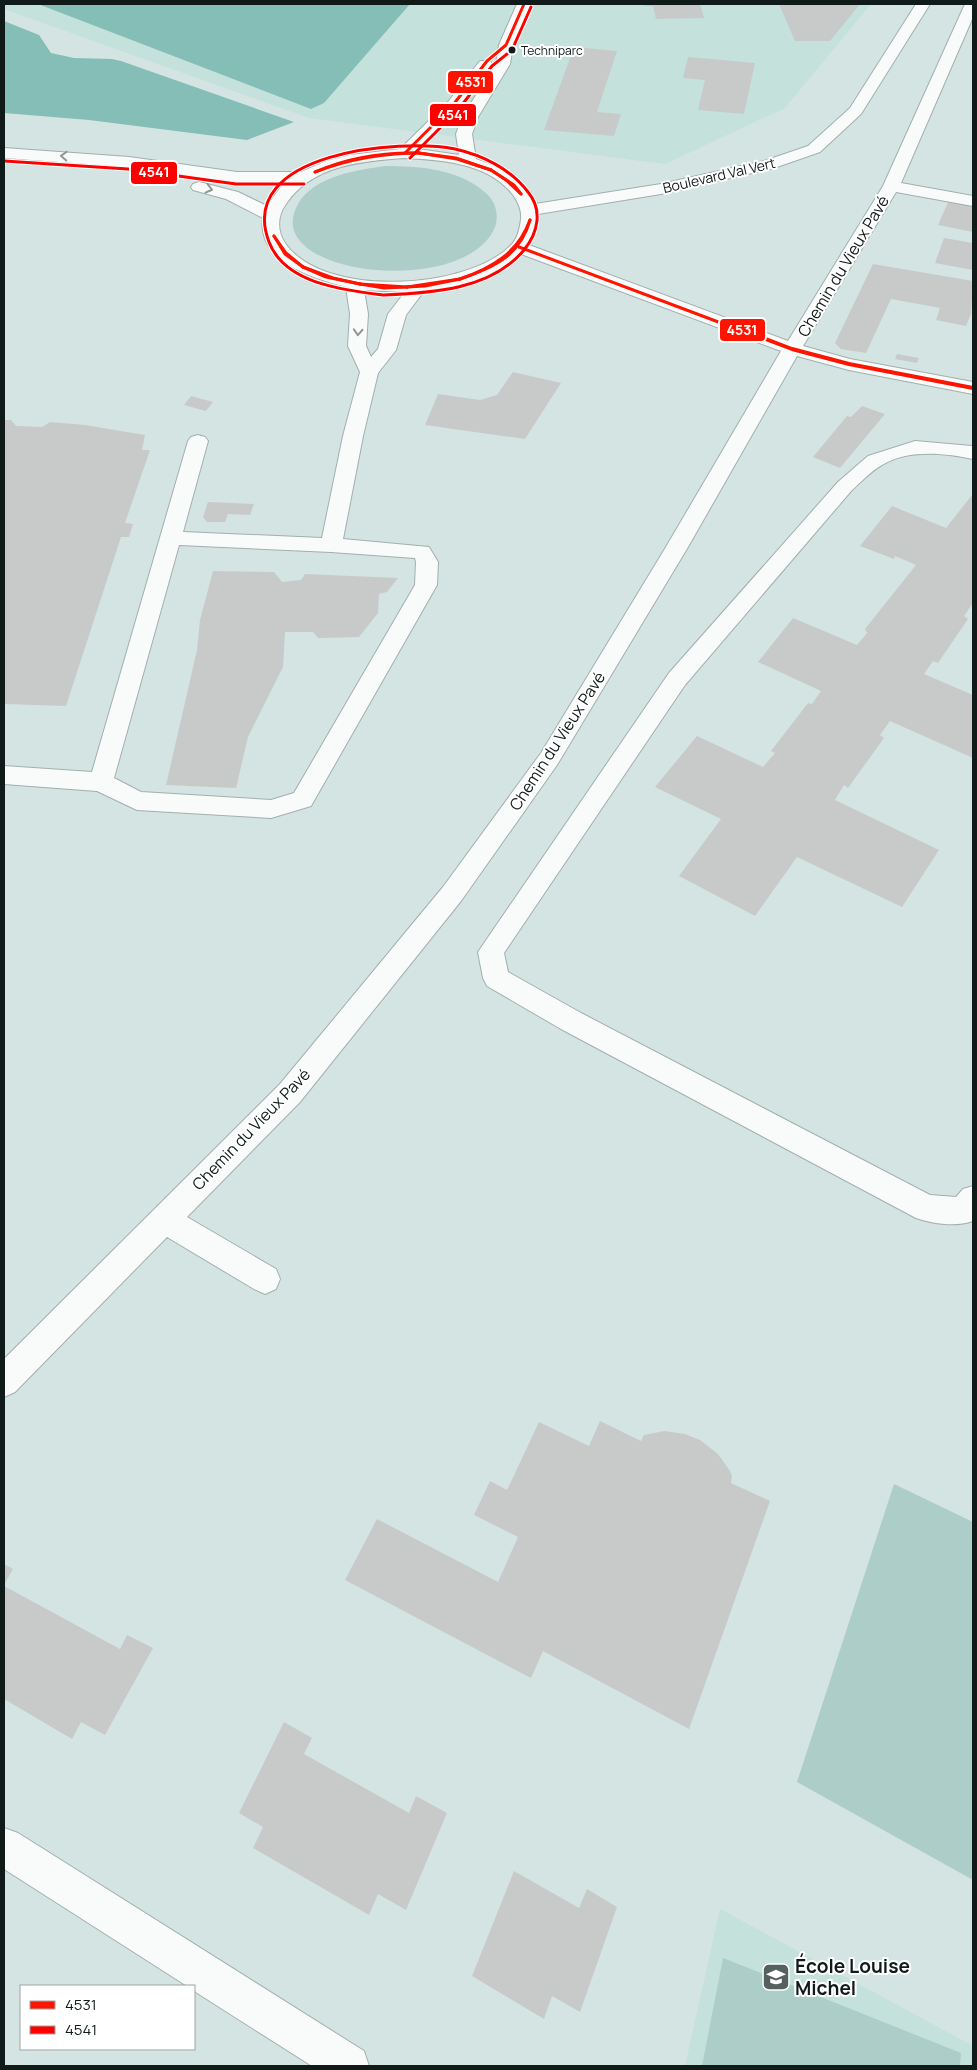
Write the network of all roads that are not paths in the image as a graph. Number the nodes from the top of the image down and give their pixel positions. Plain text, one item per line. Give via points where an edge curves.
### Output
1 (524, 4) edge
2 (923, 4) edge
3 (972, 4) edge
4 (506, 45) junction
5 (4, 153) edge
6 (405, 153) junction
7 (468, 161) junction
8 (4, 167) edge
9 (304, 177) junction
10 (891, 186) junction
11 (973, 200) edge
12 (530, 210) junction
13 (271, 215) junction
14 (519, 247) junction
15 (354, 284) junction
16 (419, 286) junction
17 (792, 349) junction
18 (369, 372) junction
19 (973, 388) edge
20 (198, 441) dead end
21 (973, 453) edge
22 (171, 538) junction
23 (331, 545) junction
24 (4, 775) edge
25 (101, 782) junction
26 (973, 1199) edge
27 (164, 1219) junction
28 (264, 1279) dead end
29 (4, 1380) edge
30 (4, 1847) edge
31 (348, 2066) edge

1 - 4 street
2 - 12 street, Boulevard Val Vert via 856,111 814,148 768,165 661,189
3 - 10 street, Chemin du Vieux Pavé
4 - 6 street via 487,61 453,106
4 - 7 street via 503,64 470,117 464,134
9 -> 5 street via 237,177 119,161
6 - 7 street
6 - 9 street via 368,156 333,164
7 - 12 street via 497,173 512,184
8 -> 13 street via 165,180 232,195
9 - 13 street via 282,194
10 - 11 street
10 - 17 street, Chemin du Vieux Pavé
12 - 14 street via 529,228
13 - 15 street via 272,235 285,254 310,271
14 - 16 street via 496,264 464,278
14 - 17 street
15 - 16 street via 384,288
15 -> 18 street via 359,314 357,346
16 - 18 street via 397,314 387,350
17 - 19 street via 849,364
17 - 27 street, Chemin du Vieux Pavé via 549,759 452,894 290,1093
18 - 23 street
20 - 22 street
21 - 26 street via 915,447 875,460 845,486 677,679 490,952 496,978 571,1021 927,1208 963,1211
22 - 23 street
22 - 25 street
23 - 25 street via 422,552 427,562 426,585 302,800 271,809 137,801
24 - 25 street
27 - 28 street
27 - 29 street, Chemin du Vieux Pavé
30 - 31 street

